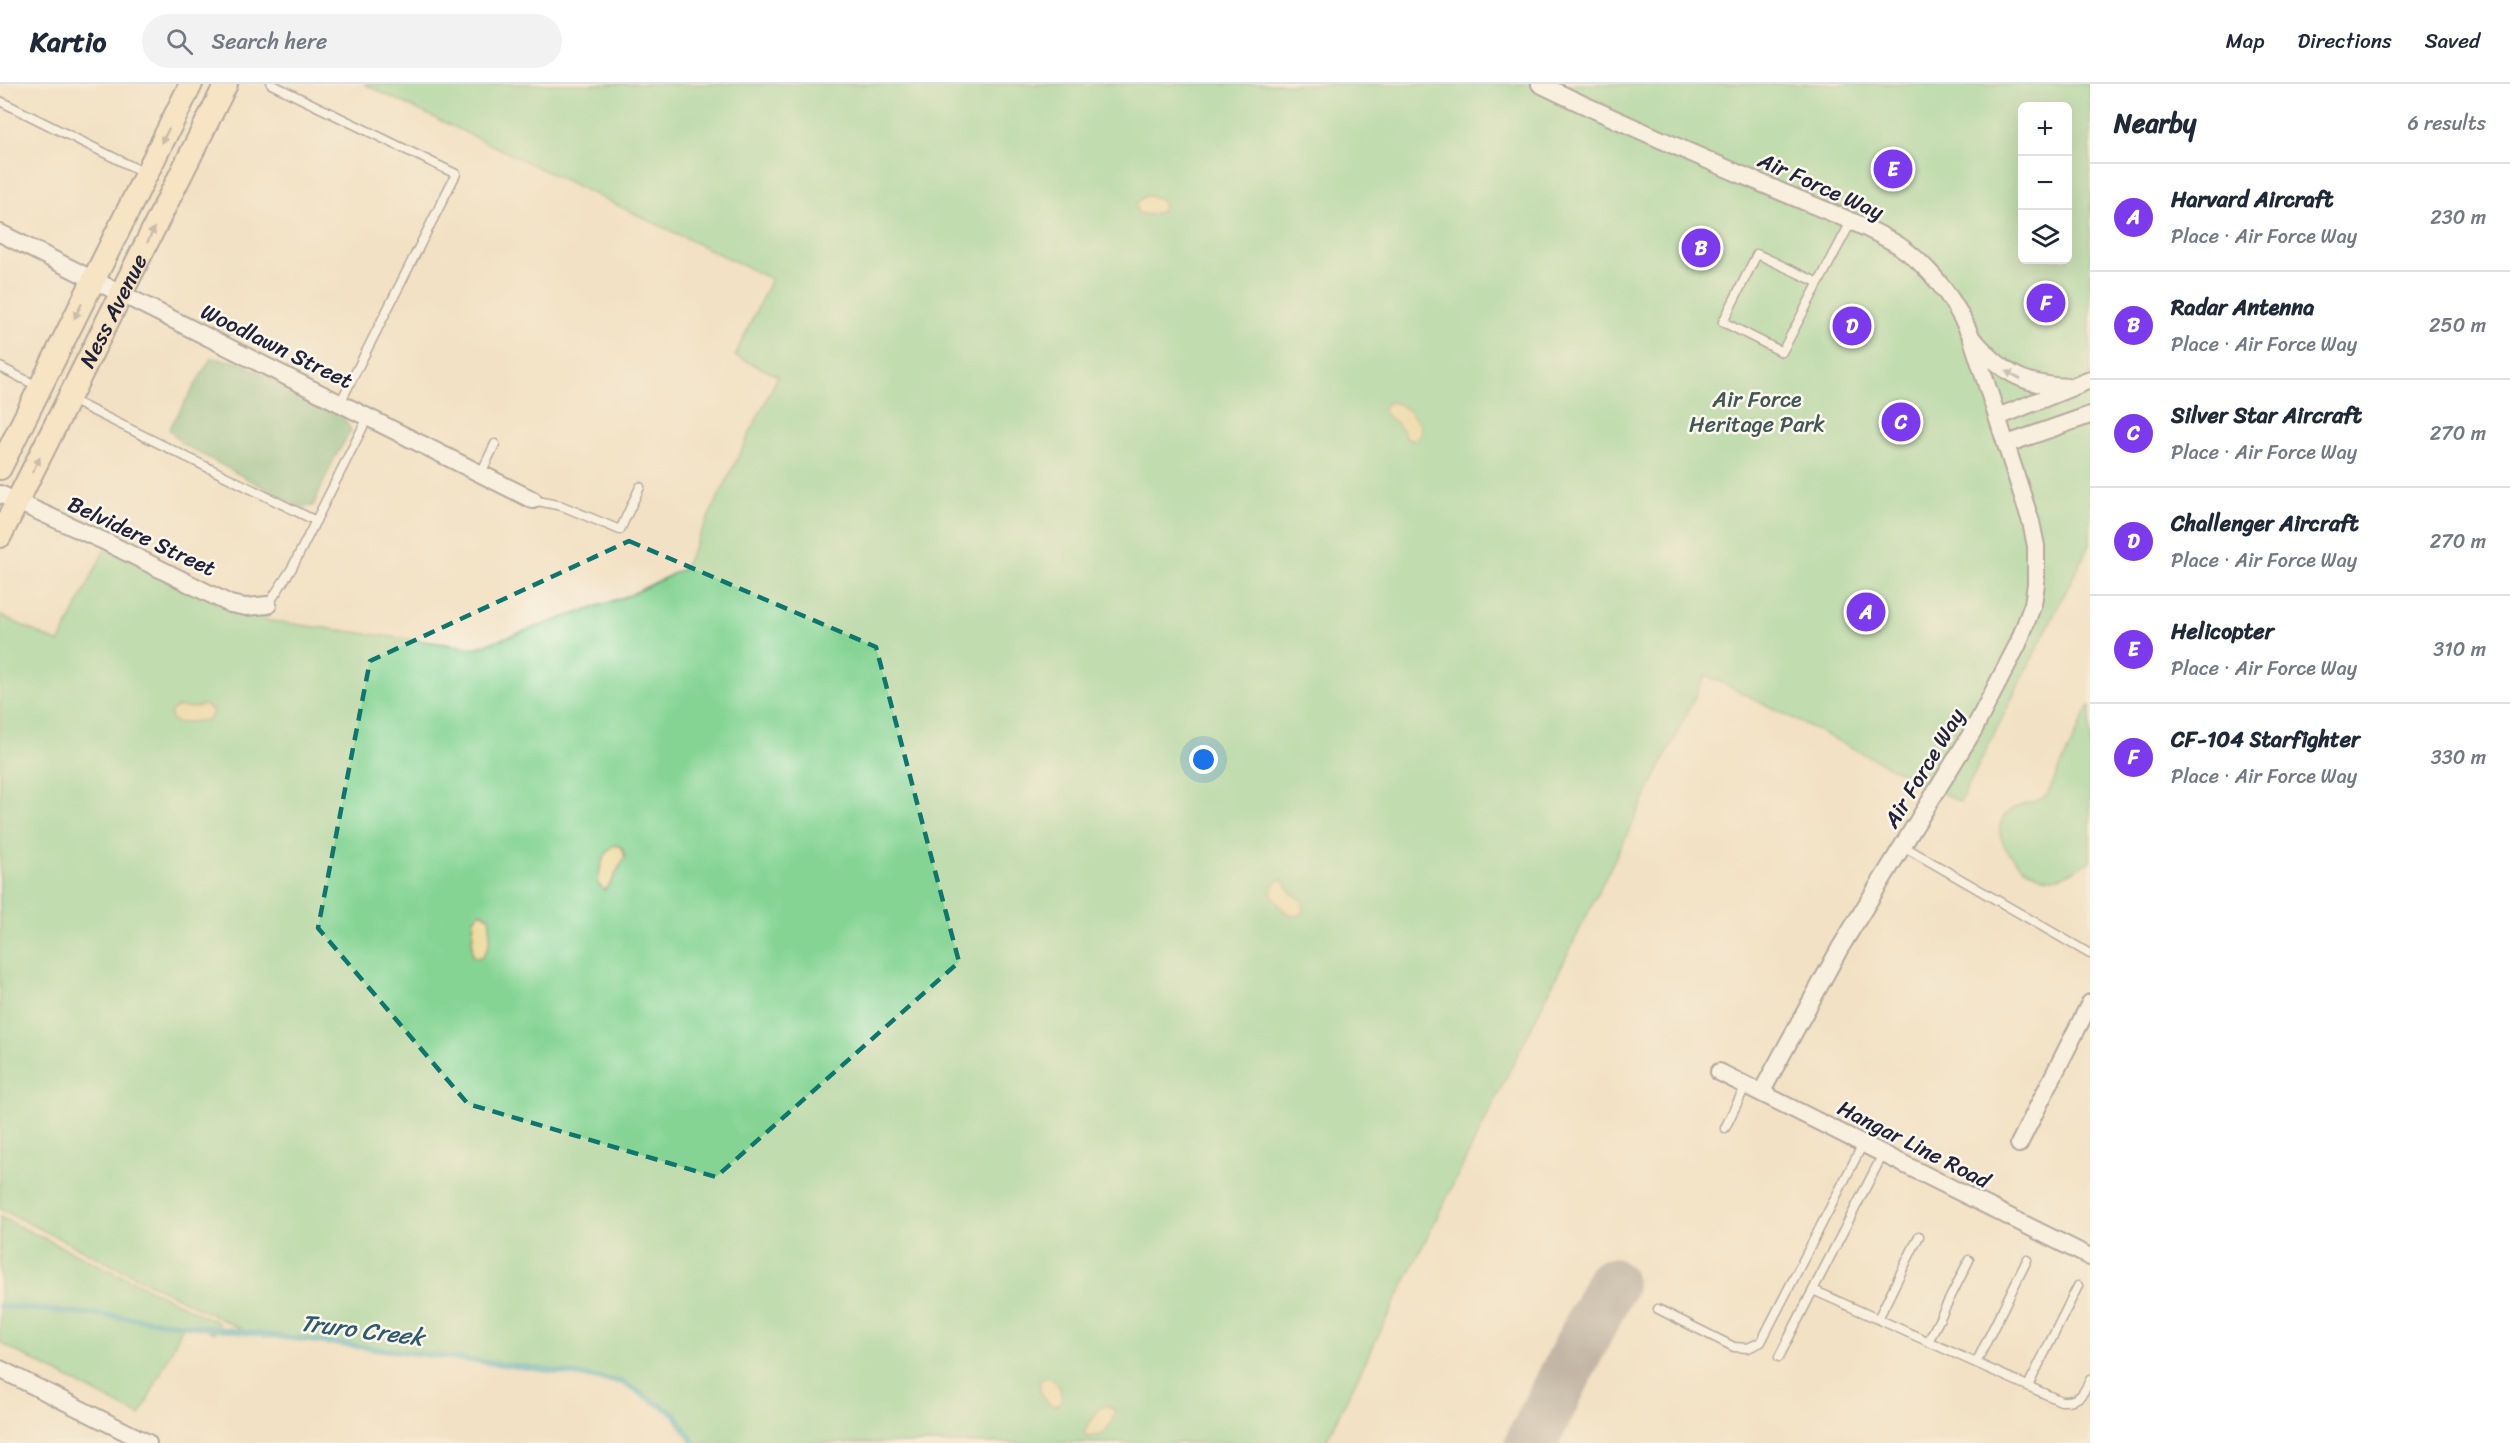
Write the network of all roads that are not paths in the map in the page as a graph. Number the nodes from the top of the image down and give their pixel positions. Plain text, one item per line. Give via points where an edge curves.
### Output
1 (191, 84) edge
2 (226, 84) edge
3 (271, 84) edge
4 (1540, 84) edge
5 (0, 101) edge
6 (147, 174) junction
7 (1851, 222) junction
8 (0, 233) edge
9 (93, 279) junction
10 (1819, 283) junction
11 (122, 294) junction
12 (1971, 336) junction
13 (0, 367) edge
14 (2090, 380) edge
15 (40, 387) junction
16 (2068, 387) junction
17 (69, 399) junction
18 (340, 403) junction
19 (2090, 415) edge
20 (368, 416) junction
21 (1998, 417) junction
22 (495, 444) dead end
23 (2007, 444) junction
24 (0, 468) edge
25 (481, 473) junction
26 (640, 487) dead end
27 (9, 498) edge
28 (533, 500) joint
29 (316, 521) junction
30 (0, 536) edge
31 (268, 605) joint
32 (1903, 846) junction
33 (2090, 954) edge
34 (2090, 1003) edge
35 (1719, 1072) dead end
36 (1746, 1085) junction
37 (1761, 1093) junction
38 (1725, 1128) dead end
39 (1863, 1144) junction
40 (2019, 1144) dead end
41 (1883, 1154) junction
42 (1919, 1236) dead end
43 (2090, 1257) edge
44 (1969, 1260) dead end
45 (2026, 1260) dead end
46 (2078, 1286) dead end
47 (1813, 1290) junction
48 (1658, 1309) dead end
49 (1878, 1319) junction
50 (1928, 1342) junction
51 (1779, 1357) dead end
52 (1976, 1363) junction
53 (0, 1369) edge
54 (2090, 1380) edge
55 (2028, 1386) junction
56 (148, 1443) edge

1 -> 6 main road, Ness Avenue
11 -> 2 main road, Ness Avenue
3 - 18 lane via 456,174
4 - 7 street, Air Force Way
5 - 6 lane
6 - 9 main road, Ness Avenue
7 - 10 lane
7 - 12 street, Air Force Way via 1898,246 1932,274 1959,310
8 - 9 street, Woodlawn Street
9 - 11 street, Woodlawn Street
9 -> 15 main road, Ness Avenue
10 - 10 lane via 1757,254 1723,322 1782,352
11 - 17 main road, Ness Avenue
11 - 18 street, Woodlawn Street
16 -> 12 street via 2037,385 2006,371
12 - 21 street, Air Force Way
13 - 15 lane
14 - 16 street
15 - 24 main road, Ness Avenue
16 - 21 street
27 -> 17 main road, Ness Avenue
17 - 29 lane
18 - 20 street, Woodlawn Street
19 - 23 street
20 - 25 street, Woodlawn Street
20 - 29 lane
21 - 23 street, Air Force Way
22 - 25 lane
23 - 32 street, Air Force Way via 2036,546 2033,604 1992,698
25 - 28 street, Woodlawn Street
26 - 28 lane via 620,530 562,506
27 - 30 main road, Ness Avenue
27 - 31 street, Belvidere Street via 230,604
29 - 31 lane
32 - 33 lane
32 - 37 street, Air Force Way via 1828,969
34 - 40 street
35 - 36 street, Hangar Line Road
36 - 37 street, Hangar Line Road
36 - 38 lane
37 - 39 street, Hangar Line Road
39 - 41 street, Hangar Line Road
39 - 48 lane via 1761,1342 1748,1348 1734,1347
41 - 43 street, Hangar Line Road
41 - 47 lane
42 - 49 lane
44 - 50 lane
45 - 52 lane
46 - 55 lane
47 - 49 lane
47 - 51 lane
49 - 50 lane
50 - 52 lane
52 - 55 lane
53 - 56 street
54 - 55 lane via 2082,1396 2072,1402

